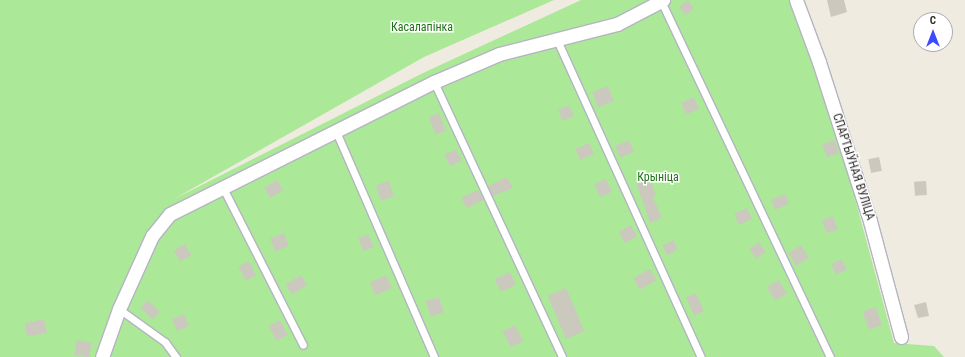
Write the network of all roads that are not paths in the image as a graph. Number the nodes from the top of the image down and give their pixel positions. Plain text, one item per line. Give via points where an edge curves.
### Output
1 (796, 0) edge
2 (662, 1) edge
3 (557, 40) junction
4 (434, 82) junction
5 (335, 129) junction
6 (222, 186) junction
7 (119, 309) junction
8 (901, 337) dead end
9 (303, 345) dead end
10 (102, 357) edge
11 (176, 357) edge
12 (434, 357) edge
13 (562, 357) edge
14 (701, 357) edge
15 (830, 357) edge

1 - 8 street, СПАРТЫЎНАЯ ВУЛІЦА via 820,62 870,221
2 - 3 street via 617,24
2 - 15 lane
3 - 4 street via 499,54
3 - 14 lane
4 - 5 street
4 - 13 lane
5 - 6 street
5 - 12 lane
6 - 7 street via 170,214 152,236
6 - 9 lane
7 - 10 street
7 - 11 lane via 165,342

